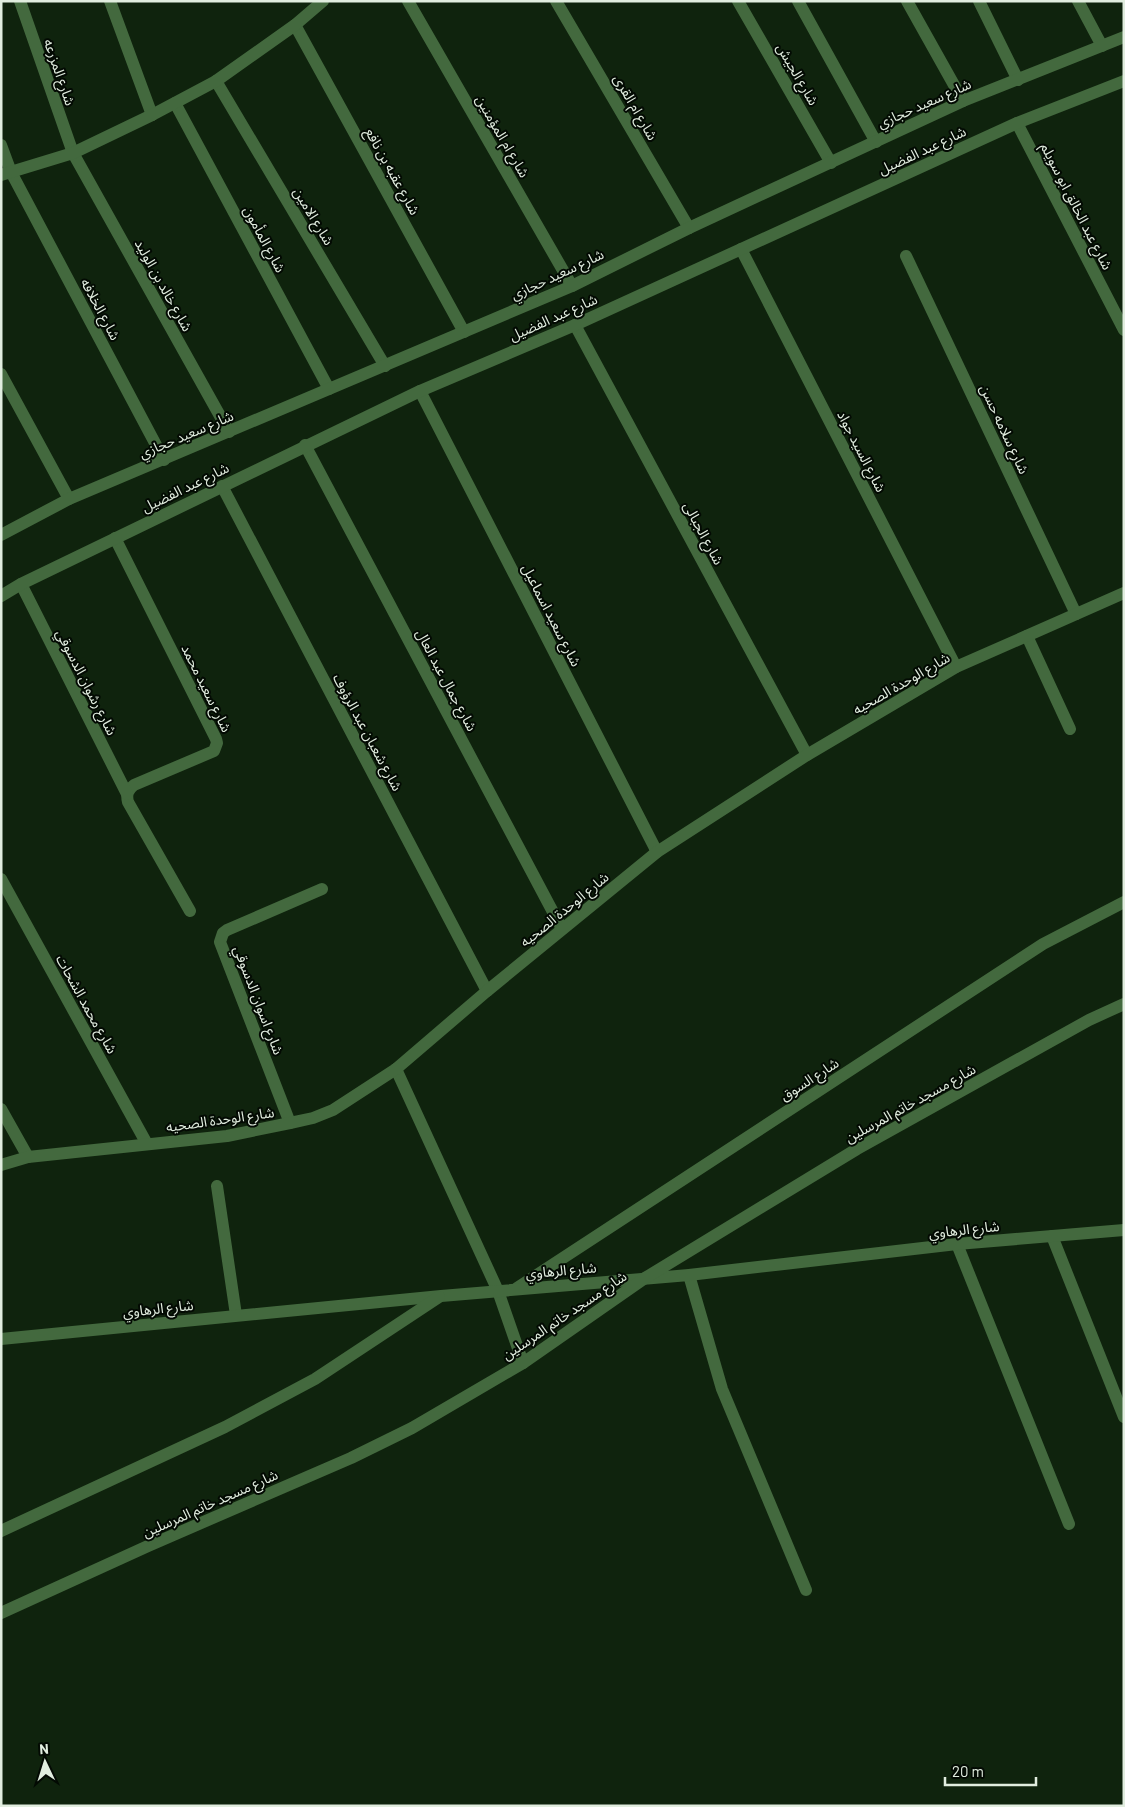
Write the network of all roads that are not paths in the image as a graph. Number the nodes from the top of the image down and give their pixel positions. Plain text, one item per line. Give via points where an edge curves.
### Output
1 (20, 1) edge
2 (110, 1) edge
3 (323, 1) edge
4 (408, 1) edge
5 (556, 1) edge
6 (738, 1) edge
7 (798, 1) edge
8 (907, 1) edge
9 (979, 1) edge
10 (1078, 1) edge
11 (295, 25) junction
12 (1124, 37) edge
13 (1102, 46) junction
14 (1018, 80) junction
15 (216, 81) junction
16 (1124, 81) edge
17 (963, 101) junction
18 (175, 103) junction
19 (152, 115) junction
20 (1017, 122) junction
21 (876, 142) junction
22 (1, 145) edge
23 (73, 153) junction
24 (831, 162) junction
25 (6, 174) edge
26 (689, 228) junction
27 (741, 249) junction
28 (906, 256) dead end
29 (572, 286) junction
30 (574, 325) junction
31 (1124, 330) edge
32 (464, 332) junction
33 (385, 366) junction
34 (1, 374) edge
35 (329, 389) junction
36 (420, 391) junction
37 (230, 432) junction
38 (305, 446) junction
39 (164, 460) junction
40 (222, 486) junction
41 (69, 499) junction
42 (1, 535) edge
43 (114, 538) junction
44 (20, 584) junction
45 (1124, 594) edge
46 (1, 596) edge
47 (1076, 614) junction
48 (1027, 636) junction
49 (956, 667) junction
50 (1070, 729) dead end
51 (807, 755) junction
52 (127, 794) junction
53 (657, 852) junction
54 (1, 879) edge
55 (322, 889) dead end
56 (1124, 902) edge
57 (190, 911) dead end
58 (562, 930) junction
59 (487, 991) junction
60 (1124, 1004) edge
61 (396, 1069) junction
62 (1, 1109) edge
63 (290, 1124) junction
64 (147, 1144) junction
65 (28, 1156) junction
66 (1, 1165) edge
67 (217, 1186) dead end
68 (1124, 1230) edge
69 (1052, 1236) junction
70 (957, 1244) junction
71 (689, 1275) junction
72 (645, 1278) junction
73 (516, 1289) junction
74 (498, 1290) junction
75 (441, 1296) junction
76 (236, 1315) junction
77 (1, 1339) edge
78 (523, 1362) junction
79 (1124, 1417) edge
80 (1069, 1524) dead end
81 (1, 1531) edge
82 (806, 1590) dead end
83 (1, 1613) edge

1 - 23 street, شارع المزرعه
2 - 19 street
3 - 11 street
4 - 29 street, شارع ام المؤمنين
5 - 26 street, شارع ام القرى
6 - 24 street, شارع الجيش
7 - 21 street
8 - 17 street
9 - 14 street
10 - 13 street
11 - 15 street
11 - 32 street, شارع عقبه بن نافع
12 - 13 street, شارع سعيد حجازي
13 - 14 street, شارع سعيد حجازي
14 - 17 street, شارع سعيد حجازي
15 - 18 street
15 - 33 street, شارع الامين
16 - 20 street, شارع عبد الفضيل
17 - 21 street, شارع سعيد حجازي
18 - 19 street
18 - 35 street, شارع المأمون
19 - 23 street
20 - 27 street, شارع عبد الفضيل
20 - 31 street, شارع عبد الخالق ابو سويلم
21 - 24 street, شارع سعيد حجازي
22 - 25 street, شارع الخلافه
23 - 25 street
23 - 37 street, شارع خالد بن الوليد
24 - 26 street, شارع سعيد حجازي
25 - 39 street, شارع الخلافه
26 - 29 street, شارع سعيد حجازي
27 - 30 street, شارع عبد الفضيل
27 - 49 street, شارع السيد جواد
28 - 47 street, شارع سلامه حسن
29 - 32 street, شارع سعيد حجازي
30 - 36 street, شارع عبد الفضيل
30 - 51 street, شارع الجبالى
32 - 33 street, شارع سعيد حجازي
33 - 35 street, شارع سعيد حجازي
34 - 41 street
35 - 37 street, شارع سعيد حجازي
36 - 38 street, شارع عبد الفضيل
36 - 53 street, شارع سعيد اسماعيل
37 - 39 street, شارع سعيد حجازي
38 - 40 street, شارع عبد الفضيل
38 - 58 street, شارع جمال عبد العال
39 - 41 street, شارع سعيد حجازي
40 - 43 street, شارع عبد الفضيل
40 - 59 street, شارع شعبان عبد الرؤوف
41 - 42 street, شارع سعيد حجازي
43 - 44 street, شارع عبد الفضيل
43 - 52 street, شارع سعيد محمد via 217,743 214,751 134,786
44 - 46 street, شارع عبد الفضيل
44 - 52 street, شارع رشوان الدسوقي
45 - 47 street, شارع الوحدة الصحيه
47 - 48 street, شارع الوحدة الصحيه
48 - 49 street, شارع الوحدة الصحيه
48 - 50 street
49 - 51 street, شارع الوحدة الصحيه
51 - 53 street, شارع الوحدة الصحيه
52 - 57 street via 128,802
53 - 58 street, شارع الوحدة الصحيه
54 - 64 street, شارع محمد الشحات
55 - 63 street, شارع اسوان الدسوقي via 227,930 220,942
56 - 73 street, شارع السوق via 1043,944
58 - 59 street, شارع الوحدة الصحيه
59 - 61 street, شارع الوحدة الصحيه
60 - 72 street, شارع مسجد خاتم المرسلين via 1089,1020 858,1149
61 - 63 street, شارع الوحدة الصحيه via 333,1110
61 - 74 street
62 - 65 street
63 - 64 street, شارع الوحدة الصحيه via 227,1136
64 - 65 street, شارع الوحدة الصحيه
65 - 66 street, شارع الوحدة الصحيه
67 - 76 street
68 - 69 street, شارع الرهاوي
69 - 70 street, شارع الرهاوي
69 - 79 street
70 - 71 street, شارع الرهاوي
70 - 80 street
71 - 72 street, شارع الرهاوي
71 - 82 street via 722,1389
72 - 73 street, شارع الرهاوي
72 - 78 street, شارع مسجد خاتم المرسلين
73 - 74 street, شارع الرهاوي
74 - 75 street, شارع الرهاوي
74 - 78 street
75 - 76 street, شارع الرهاوي
75 - 81 street via 315,1379 225,1427
76 - 77 street, شارع الرهاوي
78 - 83 street, شارع مسجد خاتم المرسلين via 412,1428 351,1458

